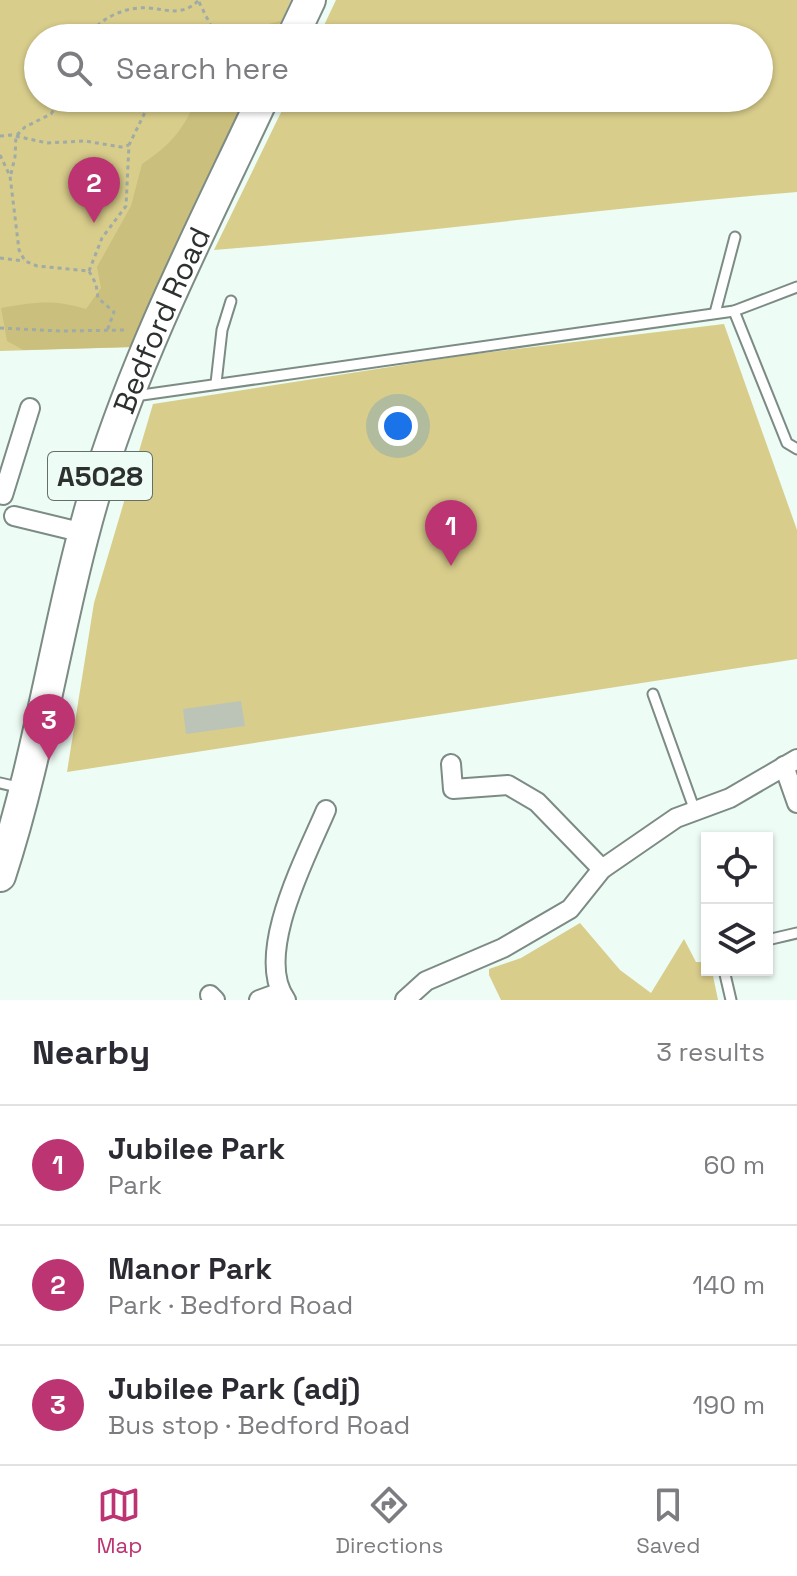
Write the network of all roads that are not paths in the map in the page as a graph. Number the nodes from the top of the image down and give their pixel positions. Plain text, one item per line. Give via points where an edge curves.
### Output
1 (310, 0) edge
2 (299, 24) edge
3 (257, 112) edge
4 (735, 237) dead end
5 (797, 287) edge
6 (231, 301) dead end
7 (734, 311) junction
8 (715, 313) junction
9 (216, 383) junction
10 (127, 397) junction
11 (30, 408) dead end
12 (797, 449) edge
13 (1, 495) edge
14 (7, 522) edge
15 (84, 533) junction
16 (653, 694) dead end
17 (791, 762) edge
18 (451, 764) dead end
19 (13, 786) edge
20 (797, 803) edge
21 (326, 810) dead end
22 (695, 811) junction
23 (602, 869) junction
24 (0, 876) edge
25 (797, 933) edge
26 (773, 939) edge
27 (725, 976) edge
28 (284, 996) edge
29 (259, 1000) edge
30 (405, 1000) edge
31 (731, 1000) edge

1 - 2 main road
3 - 10 main road, Bedford Road / A5028
4 - 8 lane
5 - 7 lane
6 - 9 lane
7 - 8 lane
7 - 12 lane via 787,443
8 - 9 lane
9 - 10 lane
10 - 15 main road, Bedford Road / A5028
11 - 13 street
13 - 14 street via 12,502
14 - 15 street
15 - 19 main road, Bedford Road / A5028
16 - 22 lane
17 - 20 street
17 - 22 street via 730,798
18 - 23 street via 453,789 508,785 537,802
19 - 24 main road, Bedford Road / A5028
21 - 28 street via 283,912 276,953
22 - 23 street via 676,818
23 - 30 street via 570,909 503,948 426,981
25 - 26 lane
27 - 31 lane
28 - 29 street

